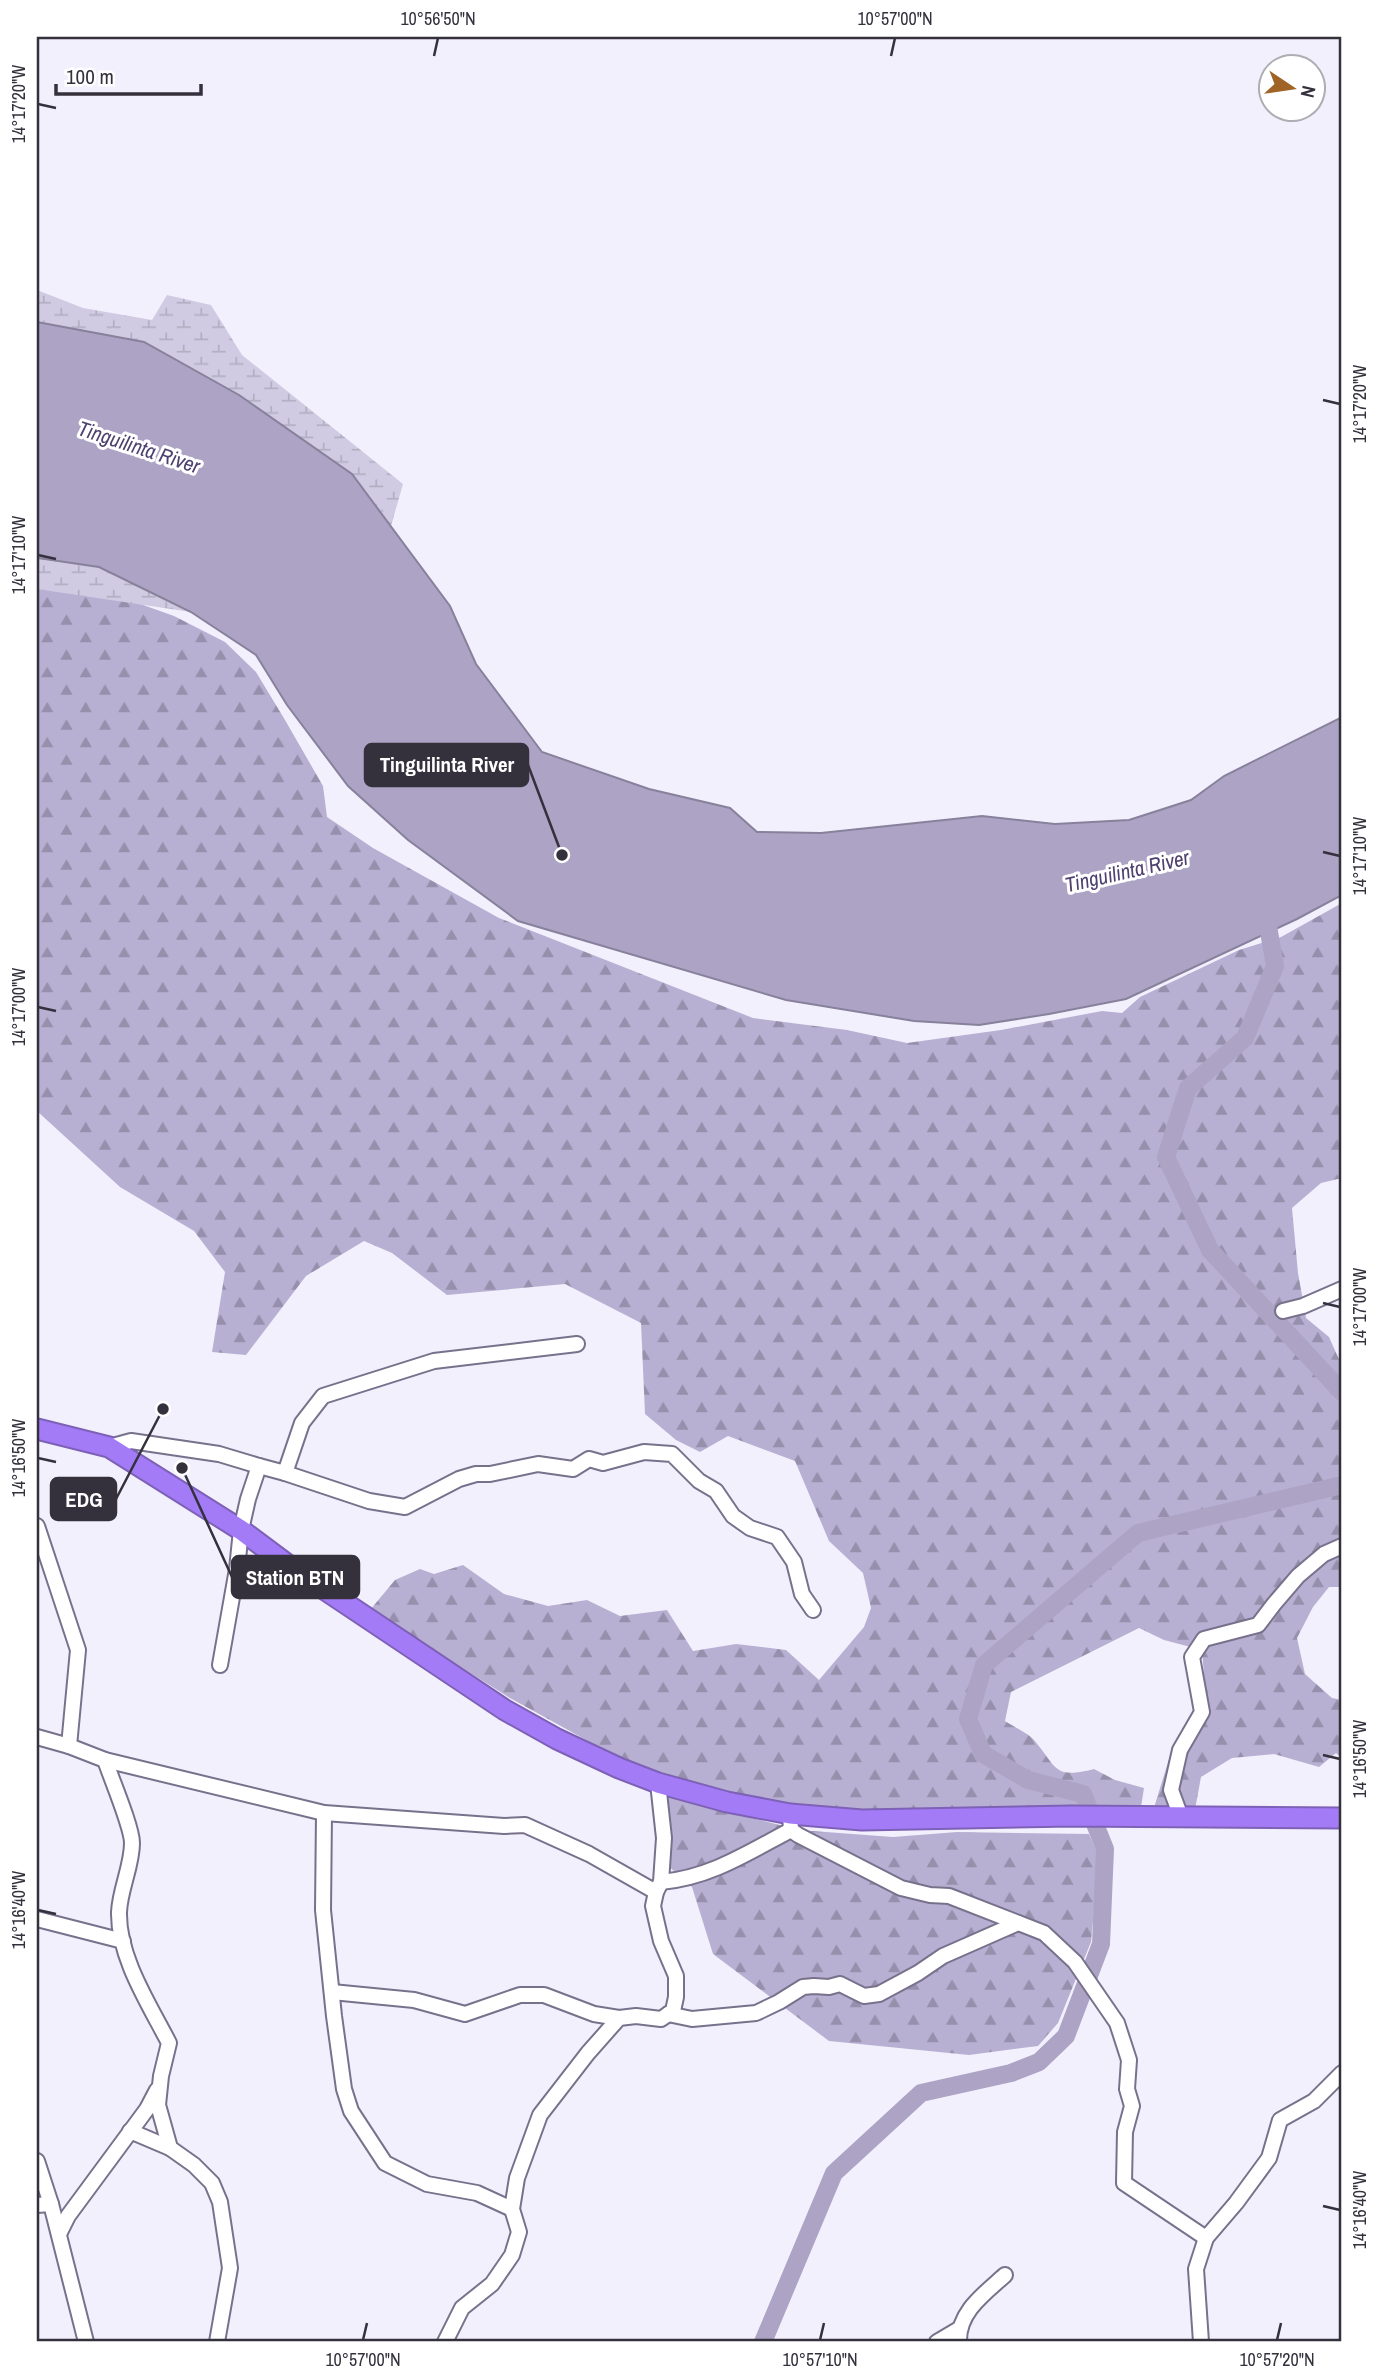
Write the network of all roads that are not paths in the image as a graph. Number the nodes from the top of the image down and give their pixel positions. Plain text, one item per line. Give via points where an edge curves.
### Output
1 (1342, 1289) edge
2 (1283, 1311) dead end
3 (577, 1344) dead end
4 (37, 1429) edge
5 (109, 1447) junction
6 (259, 1466) junction
7 (285, 1473) junction
8 (37, 1526) edge
9 (241, 1530) junction
10 (1342, 1546) edge
11 (813, 1610) dead end
12 (220, 1665) dead end
13 (37, 1737) edge
14 (69, 1746) junction
15 (105, 1760) junction
16 (659, 1783) junction
17 (324, 1813) junction
18 (1181, 1817) junction
19 (1342, 1818) edge
20 (790, 1822) junction
21 (659, 1887) junction
22 (37, 1919) edge
23 (1018, 1923) junction
24 (124, 1941) junction
25 (332, 1992) junction
26 (668, 2014) junction
27 (620, 2018) junction
28 (1342, 2073) edge
29 (160, 2086) junction
30 (130, 2131) junction
31 (170, 2148) junction
32 (37, 2161) edge
33 (44, 2205) edge
34 (512, 2209) junction
35 (59, 2234) junction
36 (1206, 2238) junction
37 (1005, 2275) dead end
38 (959, 2335) edge
39 (86, 2342) edge
40 (217, 2342) edge
41 (445, 2342) edge
42 (937, 2342) edge
43 (1201, 2342) edge

1 - 2 street
3 - 7 street via 434,1361 323,1396 302,1423
4 - 5 highway
5 - 6 street via 131,1441 219,1454
5 - 9 highway
6 - 7 street
6 - 9 street
7 - 11 street via 369,1501 405,1507 477,1474 538,1464 573,1469 589,1459 603,1462 644,1451 672,1454 716,1491 733,1516 750,1528 777,1537 794,1562 802,1594
8 - 14 street via 78,1650
9 - 12 street
9 - 16 highway via 505,1710 557,1740
10 - 18 street via 1324,1554 1298,1576 1258,1625 1204,1639 1192,1657 1202,1712 1180,1750 1171,1790
13 - 14 street
14 - 15 street
15 - 17 street
15 - 24 street via 132,1840 119,1912
16 - 20 highway
16 - 21 street via 664,1838
17 - 21 street via 525,1825
17 - 25 street via 323,1910
18 - 19 highway
18 - 20 highway
20 - 21 street via 716,1870
20 - 23 street via 901,1888 949,1896
21 - 26 street via 653,1906 655,1922 676,1976 676,1997
22 - 24 street
23 - 26 street via 943,1956 879,1994 864,1996 840,1984 803,1987 756,2013 692,2019
23 - 36 street via 1044,1933 1075,1962 1117,2023 1129,2060 1127,2089 1132,2106 1125,2132 1124,2183
24 - 29 street via 134,1977 169,2043
25 - 27 street via 414,2000 465,2014 520,1995 544,1995 594,2014
25 - 34 street via 344,2089 351,2111 385,2163 427,2184 477,2193
26 - 27 street via 661,2019
27 - 34 street via 540,2115 517,2178
28 - 36 street via 1314,2101 1280,2120 1269,2158
29 - 30 street
29 - 31 street via 158,2105
30 - 31 street
30 - 35 street
31 - 40 street via 212,2183 220,2202 230,2268
32 - 33 street
33 - 35 street
34 - 41 street via 519,2232 508,2263 492,2284 462,2308
35 - 39 street
36 - 43 street via 1196,2269
37 - 38 street via 970,2308
38 - 42 street

